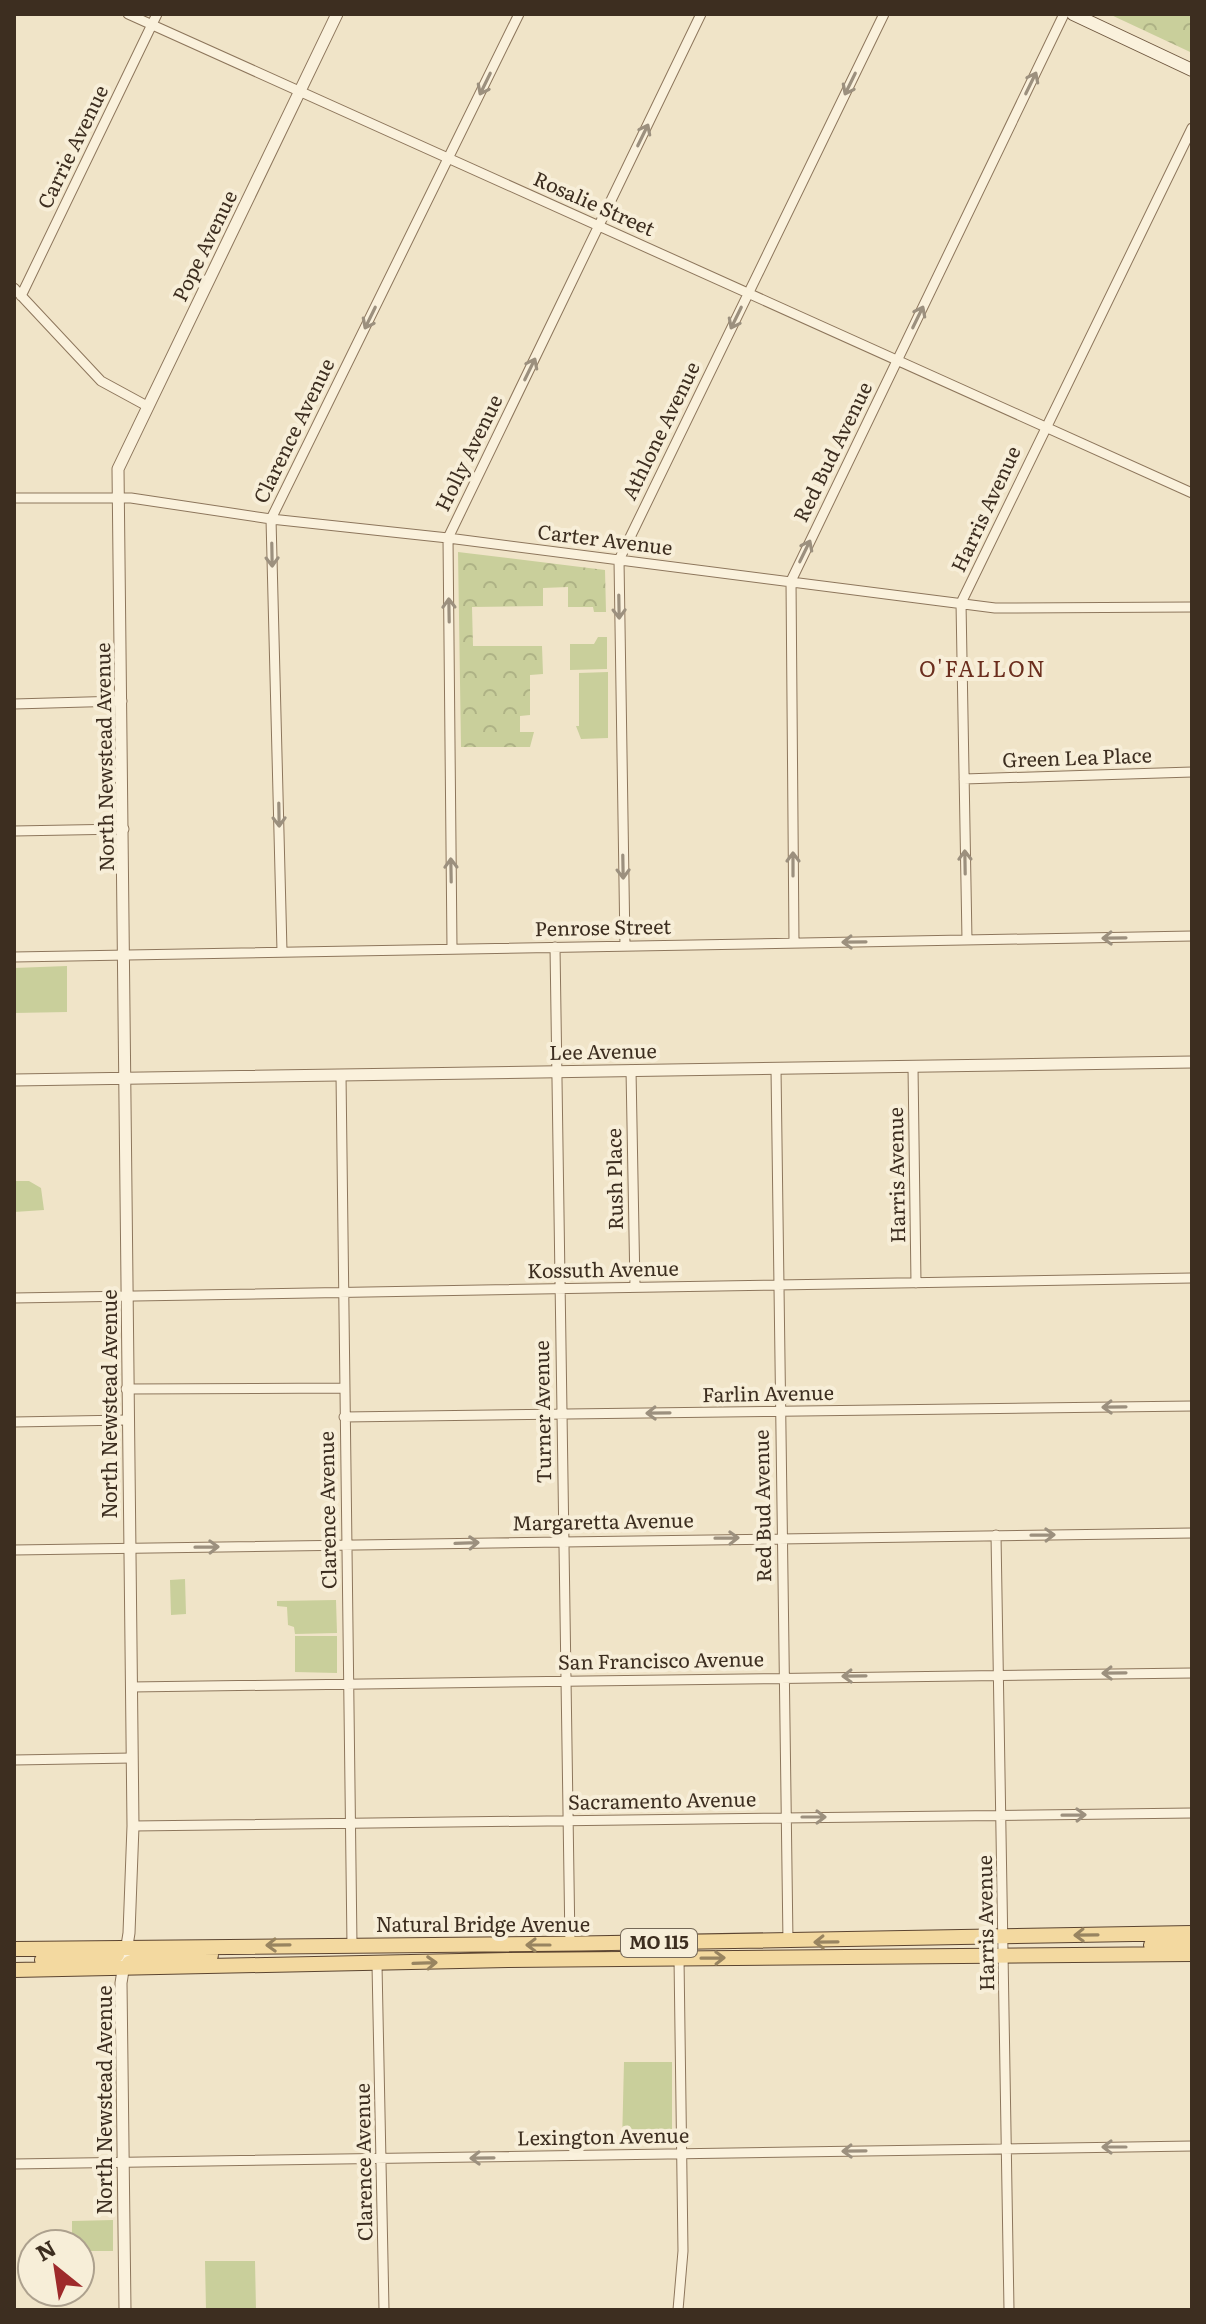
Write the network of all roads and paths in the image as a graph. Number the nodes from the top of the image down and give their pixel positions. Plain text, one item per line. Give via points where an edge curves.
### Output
1 (128, 14) edge
2 (157, 14) edge
3 (337, 14) edge
4 (519, 14) edge
5 (701, 14) edge
6 (884, 14) edge
7 (1064, 14) edge
8 (1073, 14) edge
9 (152, 24) junction
10 (1192, 70) edge
11 (299, 92) junction
12 (1192, 128) edge
13 (448, 159) junction
14 (599, 226) junction
15 (17, 292) edge
16 (747, 293) junction
17 (896, 361) junction
18 (147, 406) junction
19 (1045, 427) junction
20 (1192, 493) edge
21 (14, 498) edge
22 (118, 498) junction
23 (271, 519) junction
24 (448, 538) junction
25 (619, 560) junction
26 (791, 581) junction
27 (961, 603) junction
28 (1192, 607) edge
29 (122, 701) junction
30 (14, 704) edge
31 (1192, 772) edge
32 (964, 779) junction
33 (124, 829) junction
34 (14, 831) edge
35 (1192, 936) edge
36 (967, 940) junction
37 (794, 942) junction
38 (625, 946) junction
39 (555, 947) junction
40 (452, 948) junction
41 (282, 951) junction
42 (125, 954) junction
43 (14, 957) edge
44 (1192, 1062) edge
45 (913, 1067) junction
46 (776, 1069) junction
47 (631, 1070) junction
48 (557, 1071) junction
49 (341, 1075) junction
50 (127, 1078) junction
51 (14, 1080) edge
52 (1192, 1278) edge
53 (916, 1283) junction
54 (779, 1286) junction
55 (635, 1287) junction
56 (560, 1289) junction
57 (342, 1292) junction
58 (126, 1297) junction
59 (14, 1298) edge
60 (344, 1388) junction
61 (126, 1389) junction
62 (1192, 1406) edge
63 (779, 1412) junction
64 (561, 1414) junction
65 (344, 1417) junction
66 (127, 1420) junction
67 (14, 1422) edge
68 (1192, 1533) edge
69 (996, 1535) junction
70 (781, 1538) junction
71 (563, 1540) junction
72 (346, 1546) junction
73 (129, 1548) junction
74 (14, 1550) edge
75 (1192, 1673) edge
76 (1000, 1675) junction
77 (784, 1677) junction
78 (565, 1681) junction
79 (348, 1684) junction
80 (131, 1687) junction
81 (132, 1758) junction
82 (14, 1760) edge
83 (1192, 1813) edge
84 (1002, 1816) junction
85 (786, 1817) junction
86 (568, 1821) junction
87 (350, 1824) junction
88 (133, 1826) junction
89 (1192, 1933) edge
90 (1003, 1938) junction
91 (788, 1942) junction
92 (1192, 1943) edge
93 (352, 1945) junction
94 (570, 1945) junction
95 (250, 1946) junction
96 (127, 1948) junction
97 (14, 1949) edge
98 (1192, 1954) edge
99 (1004, 1955) junction
100 (1096, 1955) junction
101 (679, 1958) junction
102 (377, 1965) junction
103 (14, 1968) edge
104 (123, 1968) junction
105 (1192, 2146) edge
106 (1009, 2147) junction
107 (682, 2154) junction
108 (381, 2160) junction
109 (123, 2162) junction
110 (14, 2164) edge
111 (125, 2310) edge
112 (384, 2310) edge
113 (678, 2310) edge
114 (1009, 2310) edge

1 - 9 street, Rosalie Street
2 - 9 street, Carrie Avenue
3 - 11 street, Pope Avenue
4 -> 13 street, Clarence Avenue
14 -> 5 street, Holly Avenue
6 -> 16 street, Athlone Avenue
17 -> 7 street, Red Bud Avenue
8 - 10 main road
9 - 11 street, Rosalie Street
9 - 15 street, Carrie Avenue
11 - 13 street, Rosalie Street
11 - 18 street, Pope Avenue
12 - 19 street, Harris Avenue
13 - 14 street, Rosalie Street
13 -> 23 street, Clarence Avenue
14 - 16 street, Rosalie Street
24 -> 14 street, Holly Avenue
15 - 18 street via 101,381
16 - 17 street, Rosalie Street
16 -> 25 street, Athlone Avenue
17 - 19 street, Rosalie Street
26 -> 17 street, Red Bud Avenue
18 - 22 street, Pope Avenue via 120,463
19 - 20 street, Rosalie Street
19 - 27 street, Harris Avenue
21 - 22 street, Carter Avenue
22 - 23 street, Carter Avenue
22 - 29 street, North Newstead Avenue
23 - 24 street, Carter Avenue
23 -> 41 street, Clarence Avenue
24 - 25 street, Carter Avenue
40 -> 24 street, Holly Avenue
25 - 26 street, Carter Avenue
25 -> 38 street, Athlone Avenue
26 - 27 street, Carter Avenue
37 -> 26 street, Red Bud Avenue
27 - 28 street, Carter Avenue via 1010,609
27 - 32 street, Harris Avenue
29 - 30 street
29 - 33 street, North Newstead Avenue
31 - 32 street, Green Lea Place
36 -> 32 street, Harris Avenue
33 - 34 street
33 - 42 street, North Newstead Avenue
35 -> 36 street, Penrose Street
36 -> 37 street, Penrose Street
37 - 38 street, Penrose Street
38 - 39 street, Penrose Street
39 - 40 street, Penrose Street
39 - 48 street
40 - 41 street, Penrose Street
41 - 42 street, Penrose Street
42 - 43 street, Penrose Street
42 - 50 street, North Newstead Avenue
44 - 45 street, Lee Avenue
45 - 46 street, Lee Avenue
45 - 53 street, Harris Avenue
46 - 47 street, Lee Avenue
46 - 54 street, Red Bud Avenue
47 - 48 street, Lee Avenue
47 - 55 street, Rush Place
48 - 49 street, Lee Avenue
48 - 56 street, Turner Avenue
49 - 50 street, Lee Avenue
49 - 57 street, Clarence Avenue
50 - 51 street, Lee Avenue
50 - 58 street, North Newstead Avenue
52 - 53 street, Kossuth Avenue
53 - 54 street, Kossuth Avenue
54 - 55 street, Kossuth Avenue
54 - 63 street, Red Bud Avenue
55 - 56 street, Kossuth Avenue
56 - 57 street, Kossuth Avenue
56 - 64 street, Turner Avenue
57 - 58 street, Kossuth Avenue
57 - 60 street, Clarence Avenue
58 - 59 street, Kossuth Avenue
58 - 61 street, North Newstead Avenue
60 - 61 street
60 - 65 street, Clarence Avenue
61 - 66 street, North Newstead Avenue
62 -> 63 street, Farlin Avenue
63 -> 64 street, Farlin Avenue
63 - 70 street, Red Bud Avenue
64 - 65 street, Farlin Avenue
64 - 71 street, Turner Avenue
65 - 72 street, Clarence Avenue
66 - 67 street
66 - 73 street, North Newstead Avenue
69 -> 68 street, Margaretta Avenue
69 - 70 street, Margaretta Avenue
69 - 76 street, Harris Avenue
71 -> 70 street, Margaretta Avenue
70 - 77 street, Red Bud Avenue
72 -> 71 street, Margaretta Avenue
71 - 78 street, Turner Avenue
73 -> 72 street, Margaretta Avenue
72 - 79 street, Clarence Avenue
73 - 74 street, Margaretta Avenue
73 - 80 street, North Newstead Avenue
75 -> 76 street, San Francisco Avenue
76 -> 77 street, San Francisco Avenue
76 - 84 street, Harris Avenue
77 - 78 street, San Francisco Avenue
77 - 85 street, Red Bud Avenue
78 - 79 street, San Francisco Avenue
78 - 86 street, Turner Avenue
79 - 80 street, San Francisco Avenue
79 - 87 street, Clarence Avenue
80 - 81 street, North Newstead Avenue
81 - 82 street
81 - 88 street, North Newstead Avenue
84 -> 83 street, Sacramento Avenue
85 -> 84 street, Sacramento Avenue
84 - 90 street, Harris Avenue
85 - 86 street, Sacramento Avenue
85 - 91 street, Red Bud Avenue
86 - 87 street, Sacramento Avenue
86 - 94 street, Turner Avenue
87 - 88 street, Sacramento Avenue
87 - 93 street, Clarence Avenue
88 - 96 street, North Newstead Avenue
89 -> 90 main road, Natural Bridge Avenue / MO 115
90 -> 91 main road, Natural Bridge Avenue / MO 115
90 - 99 street, Harris Avenue
91 - 94 main road, Natural Bridge Avenue / MO 115
92 - 100 main road via 1132,1946
94 -> 93 main road, Natural Bridge Avenue / MO 115
93 -> 95 main road, Natural Bridge Avenue / MO 115
95 - 96 main road, Natural Bridge Avenue / MO 115
95 - 104 main road via 142,1958
96 - 97 main road, Natural Bridge Avenue
96 - 103 main road via 115,1956
96 - 104 street, North Newstead Avenue
98 - 100 main road, Natural Bridge Avenue
99 - 100 main road, Natural Bridge Avenue
101 -> 99 main road, Natural Bridge Avenue
99 - 106 street, Harris Avenue
102 -> 101 main road, Natural Bridge Avenue
101 - 107 street
102 - 104 main road, Natural Bridge Avenue
102 - 108 street, Clarence Avenue
103 - 104 main road, Natural Bridge Avenue
104 - 109 street, North Newstead Avenue
105 -> 106 street, Lexington Avenue
106 -> 107 street, Lexington Avenue
106 - 114 street, Harris Avenue
107 -> 108 street, Lexington Avenue
107 - 113 street
108 - 109 street, Lexington Avenue
108 - 112 street, Clarence Avenue
109 - 110 street, Lexington Avenue
109 - 111 street, North Newstead Avenue

